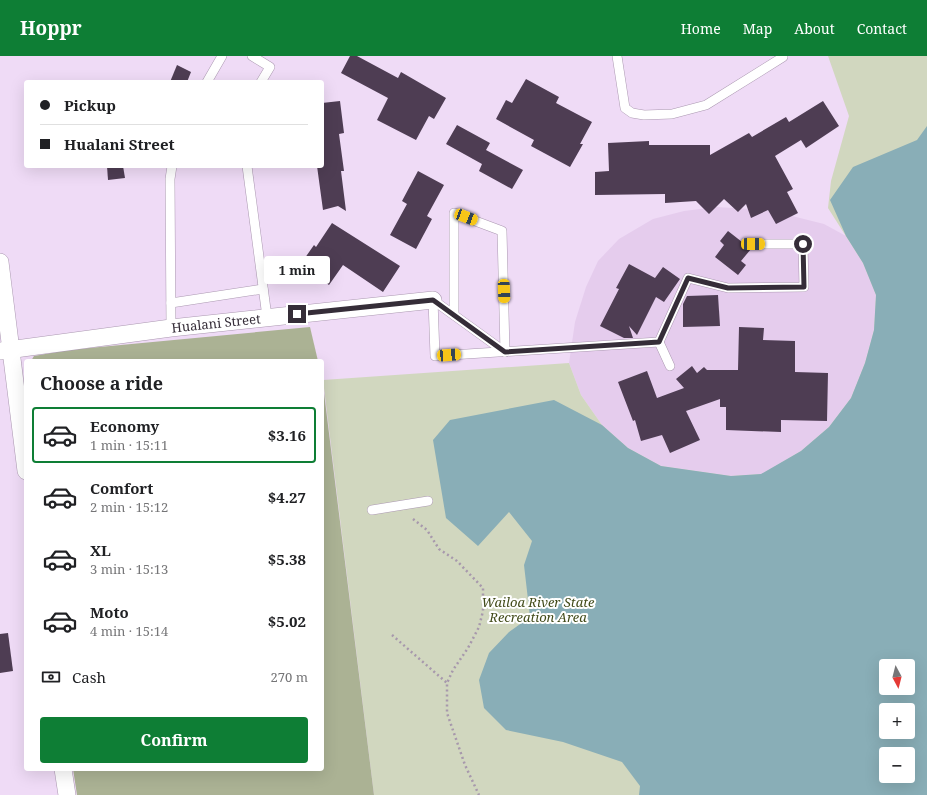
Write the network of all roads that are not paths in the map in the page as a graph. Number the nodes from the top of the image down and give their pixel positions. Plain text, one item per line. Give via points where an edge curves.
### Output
1 (222, 56) edge
2 (252, 56) edge
3 (617, 56) edge
4 (783, 57) dead end
5 (208, 80) edge
6 (262, 80) edge
7 (172, 168) edge
8 (247, 168) edge
9 (753, 244) dead end
10 (0, 262) edge
11 (263, 289) junction
12 (433, 300) junction
13 (171, 304) junction
14 (454, 315) junction
15 (267, 317) junction
16 (171, 328) junction
17 (659, 342) junction
18 (5, 350) edge
19 (505, 352) junction
20 (670, 366) dead end
21 (24, 459) edge
22 (428, 501) dead end
23 (372, 510) dead end
24 (63, 771) edge
25 (66, 795) edge

1 - 5 lane
2 - 6 lane via 270,67
3 - 4 lane via 625,108 632,113 644,115 672,114 706,105
7 - 13 lane
8 - 11 lane
9 - 17 lane via 803,244 804,287 728,288 688,278
10 - 18 street
11 - 13 lane
11 - 15 lane
12 - 14 lane
12 - 15 street, Hualani Street
12 - 19 lane via 435,356
13 - 16 lane
14 - 19 lane
14 - 19 lane via 454,213 502,231
15 - 16 street, Hualani Street
16 - 18 street, Hualani Street
17 - 19 lane
17 - 20 lane
18 - 21 street
22 - 23 lane
24 - 25 street

